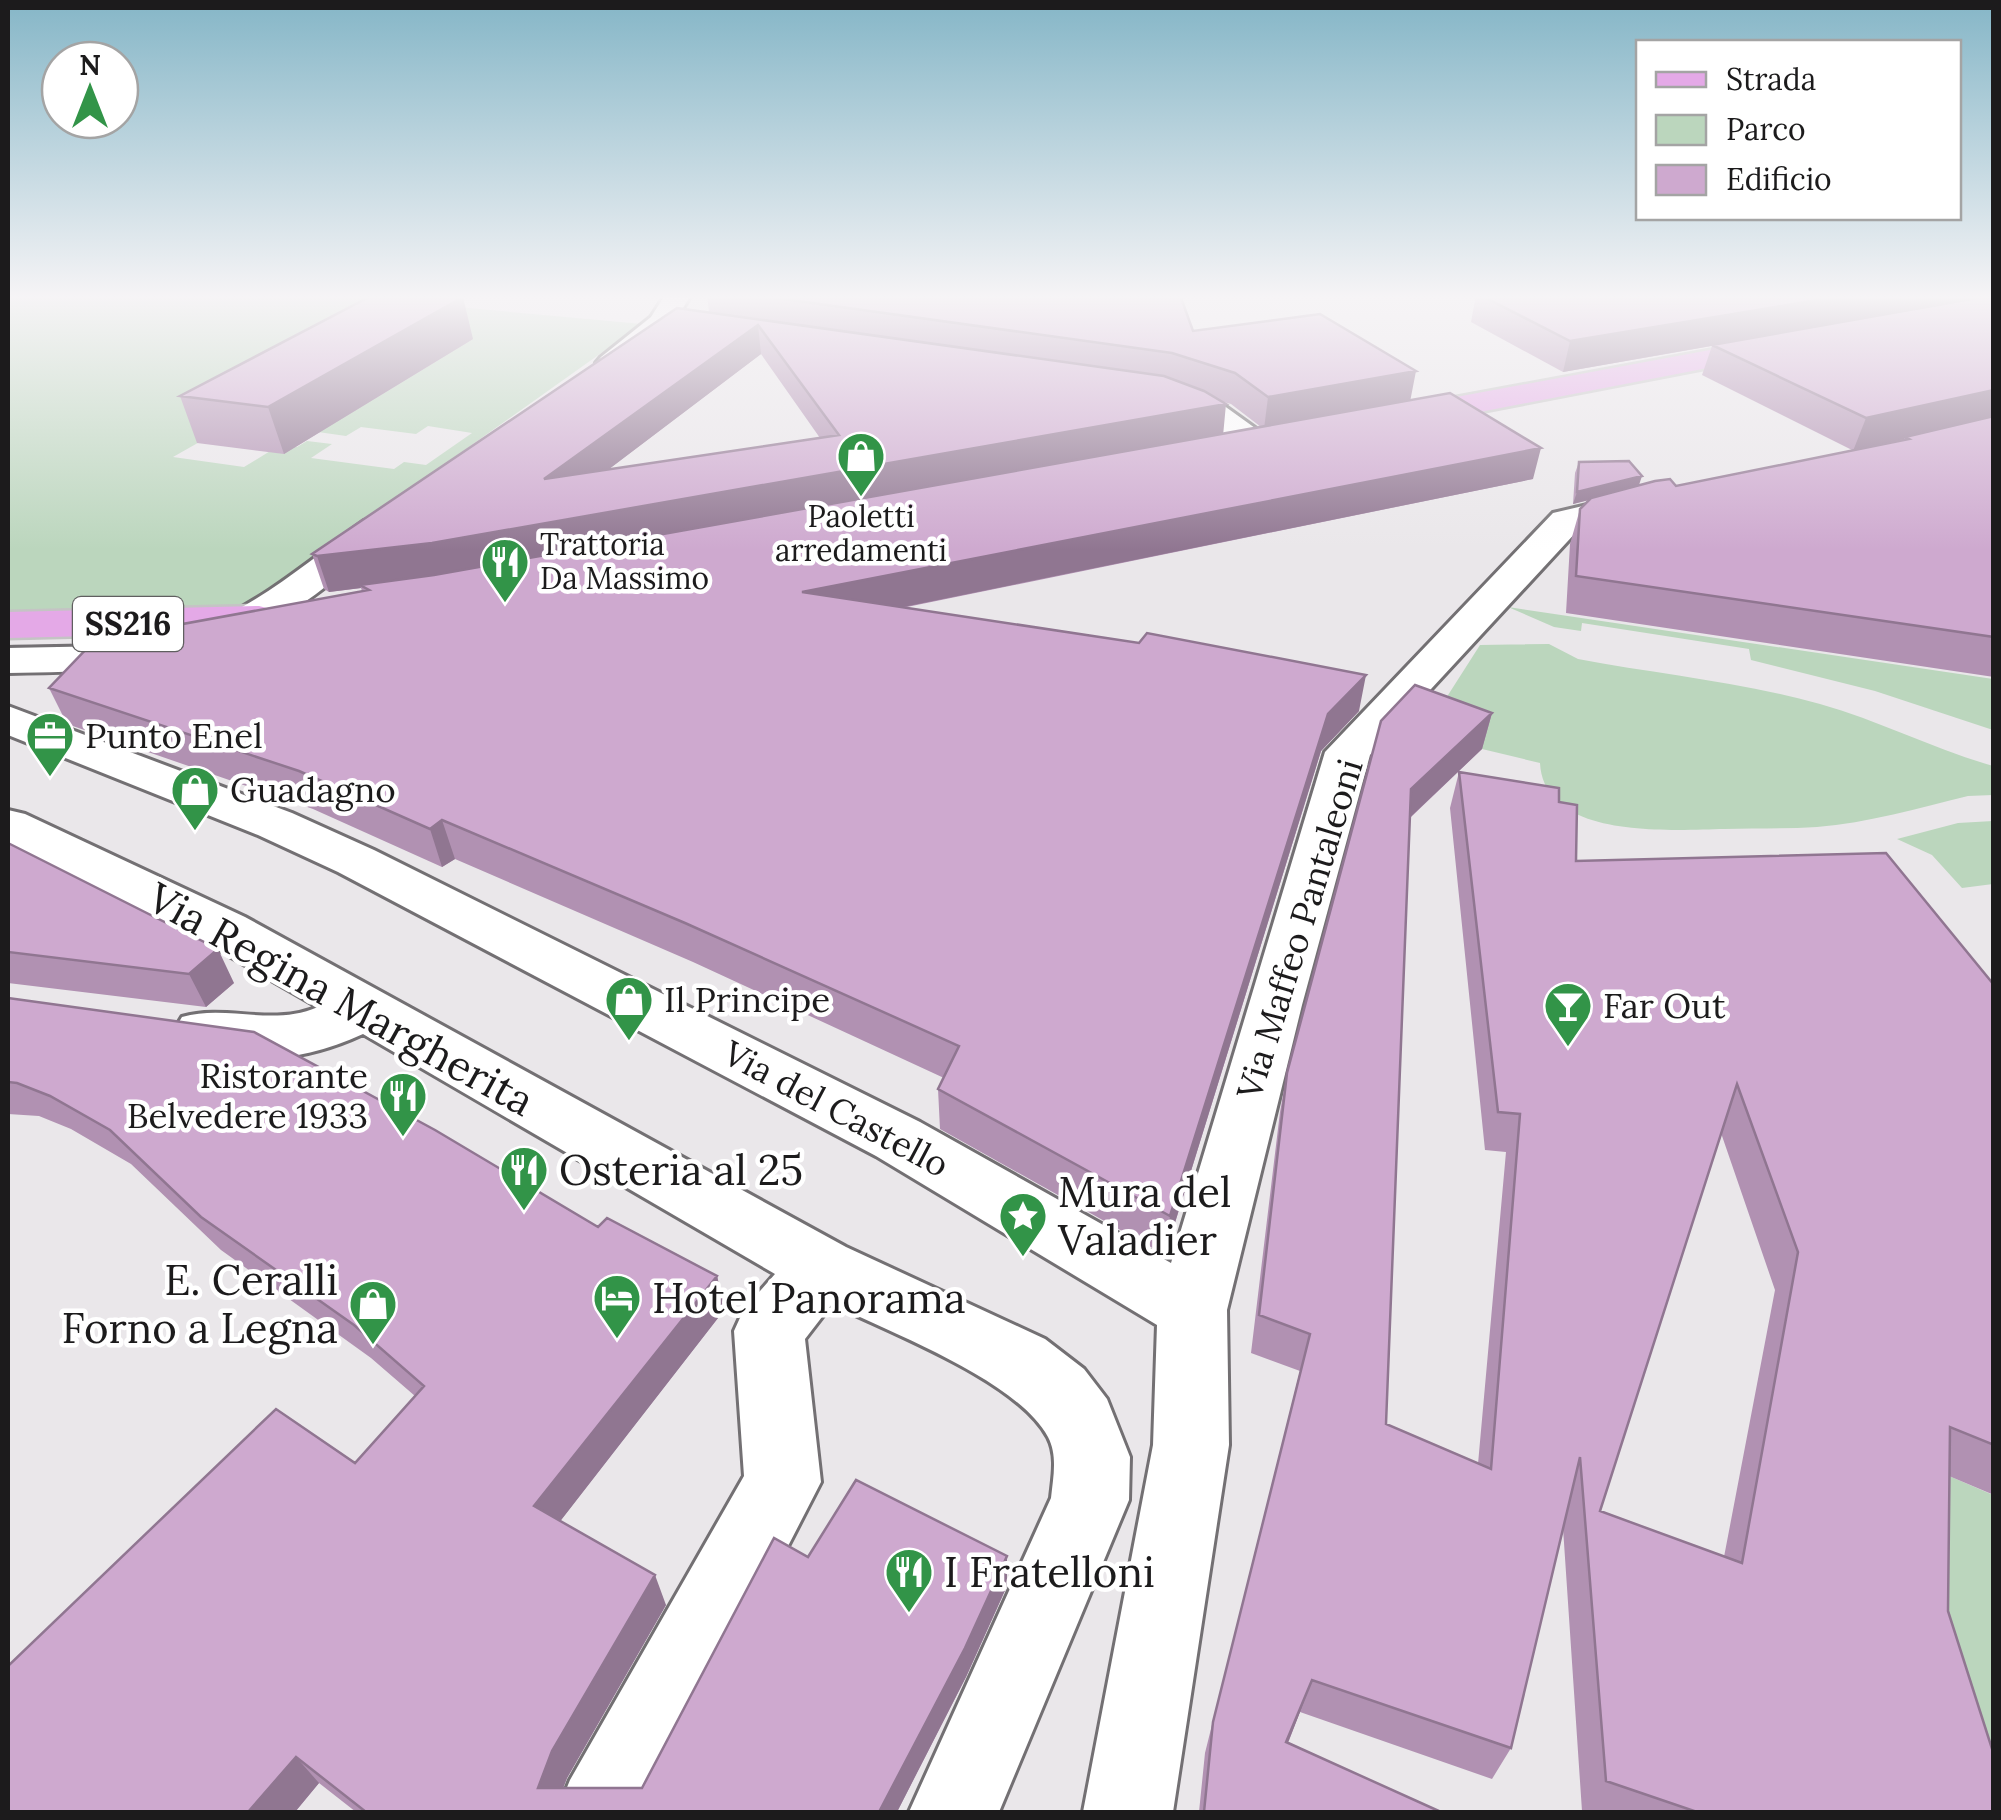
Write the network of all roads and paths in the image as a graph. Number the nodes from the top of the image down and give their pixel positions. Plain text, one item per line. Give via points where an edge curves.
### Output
1 (587, 380) edge
2 (1599, 380) edge
3 (581, 384) edge
4 (1135, 391) edge
5 (1374, 422) edge
6 (1298, 436) edge
7 (1260, 443) junction
8 (1212, 452) edge
9 (1680, 496) edge
10 (406, 508) edge
11 (325, 612) edge
12 (248, 620) junction
13 (8, 625) edge
14 (8, 661) edge
15 (8, 719) edge
16 (8, 825) edge
17 (364, 1008) junction
18 (154, 1024) edge
19 (822, 1267) junction
20 (1192, 1310) junction
21 (602, 1812) edge
22 (954, 1812) edge
23 (1128, 1812) edge

1 - 3 street
2 - 5 main road
4 - 7 street via 1199,406
6 - 7 main road
7 - 8 main road
9 - 20 street, Via Maffeo Pantaleoni via 1566,521 1348,752
10 - 12 street
11 - 12 main road, SS216
12 - 13 main road, SS216
12 - 14 street via 146,652
15 - 20 street, Via del Castello via 356,861 898,1139
16 - 17 street, Via Regina Margherita via 170,900
17 - 18 street via 292,1040
17 - 19 street, Via Regina Margherita
19 - 21 street via 770,1330 783,1482
19 - 22 street, Via Regina Margherita via 1020,1362 1058,1392 1081,1424 1092,1457 1090,1500
20 - 23 street via 1191,1445

